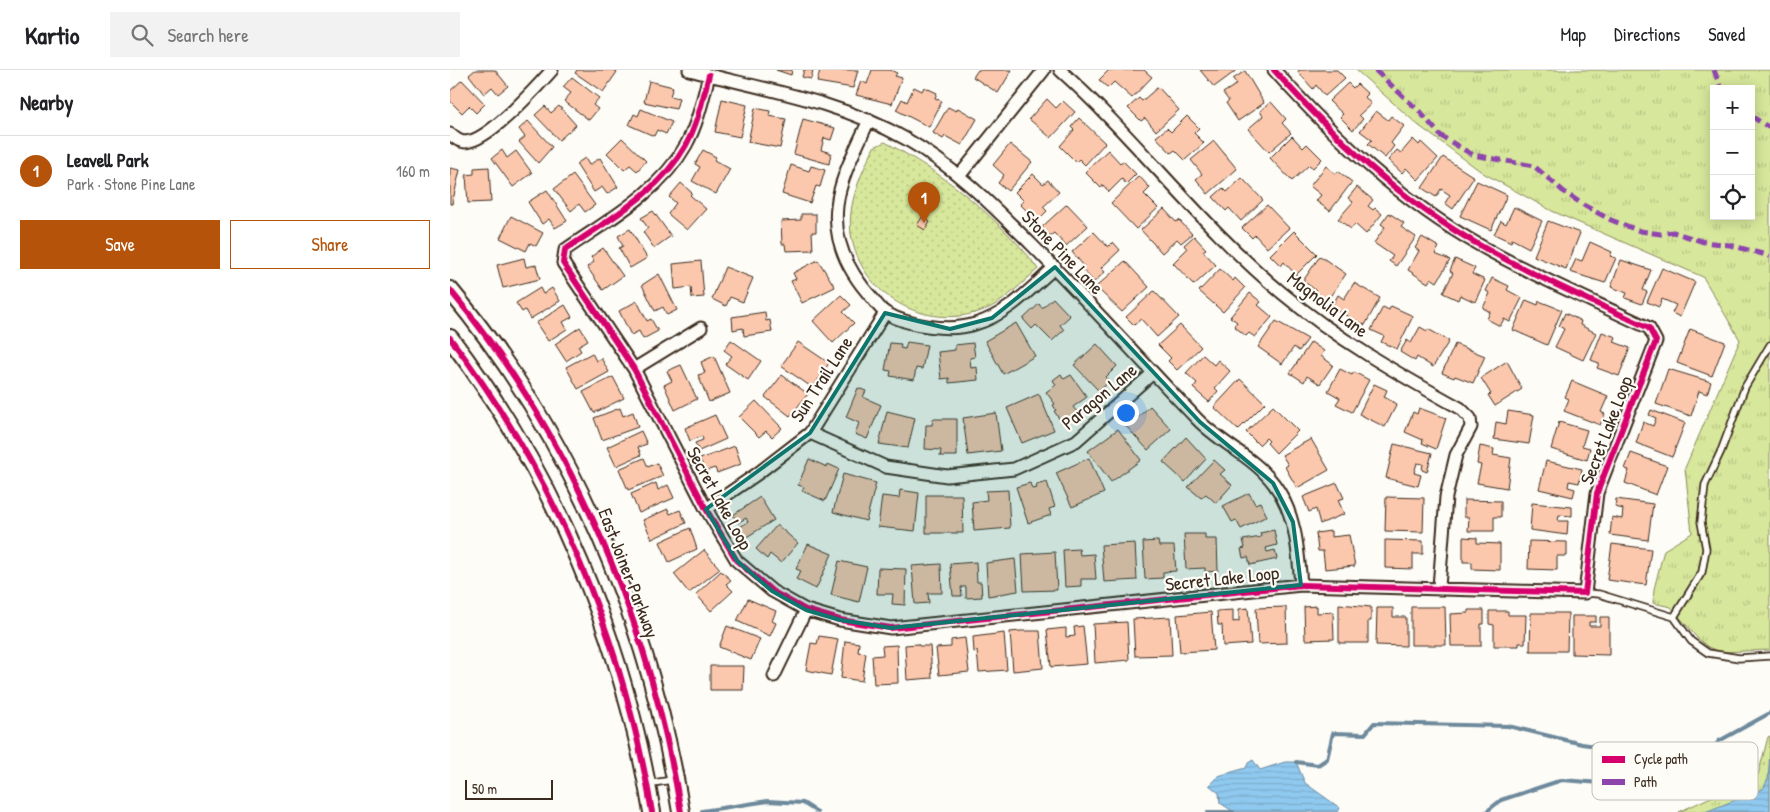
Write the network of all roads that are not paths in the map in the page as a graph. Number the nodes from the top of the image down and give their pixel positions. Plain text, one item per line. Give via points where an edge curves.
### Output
1 (552, 70) edge
2 (689, 70) edge
3 (1044, 70) edge
4 (1060, 70) edge
5 (1274, 70) edge
6 (709, 75) junction
7 (868, 120) junction
8 (450, 134) edge
9 (960, 175) junction
10 (1054, 268) junction
11 (450, 290) edge
12 (885, 313) junction
13 (701, 328) dead end
14 (450, 338) edge
15 (1770, 345) edge
16 (634, 369) junction
17 (1153, 373) junction
18 (810, 433) junction
19 (706, 509) junction
20 (1301, 585) junction
21 (1439, 587) junction
22 (1585, 593) junction
23 (806, 610) junction
24 (1674, 617) junction
25 (1770, 656) edge
26 (774, 676) dead end
27 (676, 779) junction
28 (647, 784) junction
29 (652, 812) edge
30 (681, 812) edge

1 - 8 street via 484,136 469,142 457,141
2 - 6 street, Stone Pine Lane
3 - 9 street
4 - 21 street, Magnolia Lane via 1093,99 1229,244 1281,292 1385,367 1460,408 1470,418 1471,426 1456,455 1446,497
5 - 22 street, Secret Lake Loop via 1321,122 1420,207 1481,246 1648,328 1656,341 1597,493
6 - 7 street, Stone Pine Lane via 810,100
6 - 16 street, Secret Lake Loop via 686,145 663,176 632,203 565,250 563,263
7 - 9 street, Stone Pine Lane via 905,138
7 - 12 street via 840,189 837,227 849,268 860,286
9 - 10 street, Stone Pine Lane
10 - 12 street via 1014,304 973,325 950,329 926,326
10 - 17 street, Stone Pine Lane
11 - 27 main road, East Joiner Parkway via 527,398 589,511 638,634 658,698
12 - 18 street, Sun Trail Lane
13 - 16 street
14 - 28 main road via 519,439 583,568 606,626 625,689
15 - 24 lane via 1745,387 1705,484 1701,522 1706,549 1702,572
16 - 19 street, Secret Lake Loop
17 - 18 street, Paragon Lane via 1076,441 1014,469 948,476 886,467
17 - 20 street, Stone Pine Lane via 1200,422 1253,463 1273,483 1293,522
18 - 19 street, Sun Trail Lane
19 - 23 street, Secret Lake Loop via 738,561 772,591
20 - 21 street, Secret Lake Loop
20 - 23 street, Secret Lake Loop via 891,628 840,620
21 - 22 street, Secret Lake Loop
22 - 24 lane via 1599,594
23 - 26 street
24 - 25 lane via 1688,638 1708,653 1739,658
27 - 28 lane
27 - 30 main road, East Joiner Parkway
28 - 29 main road

